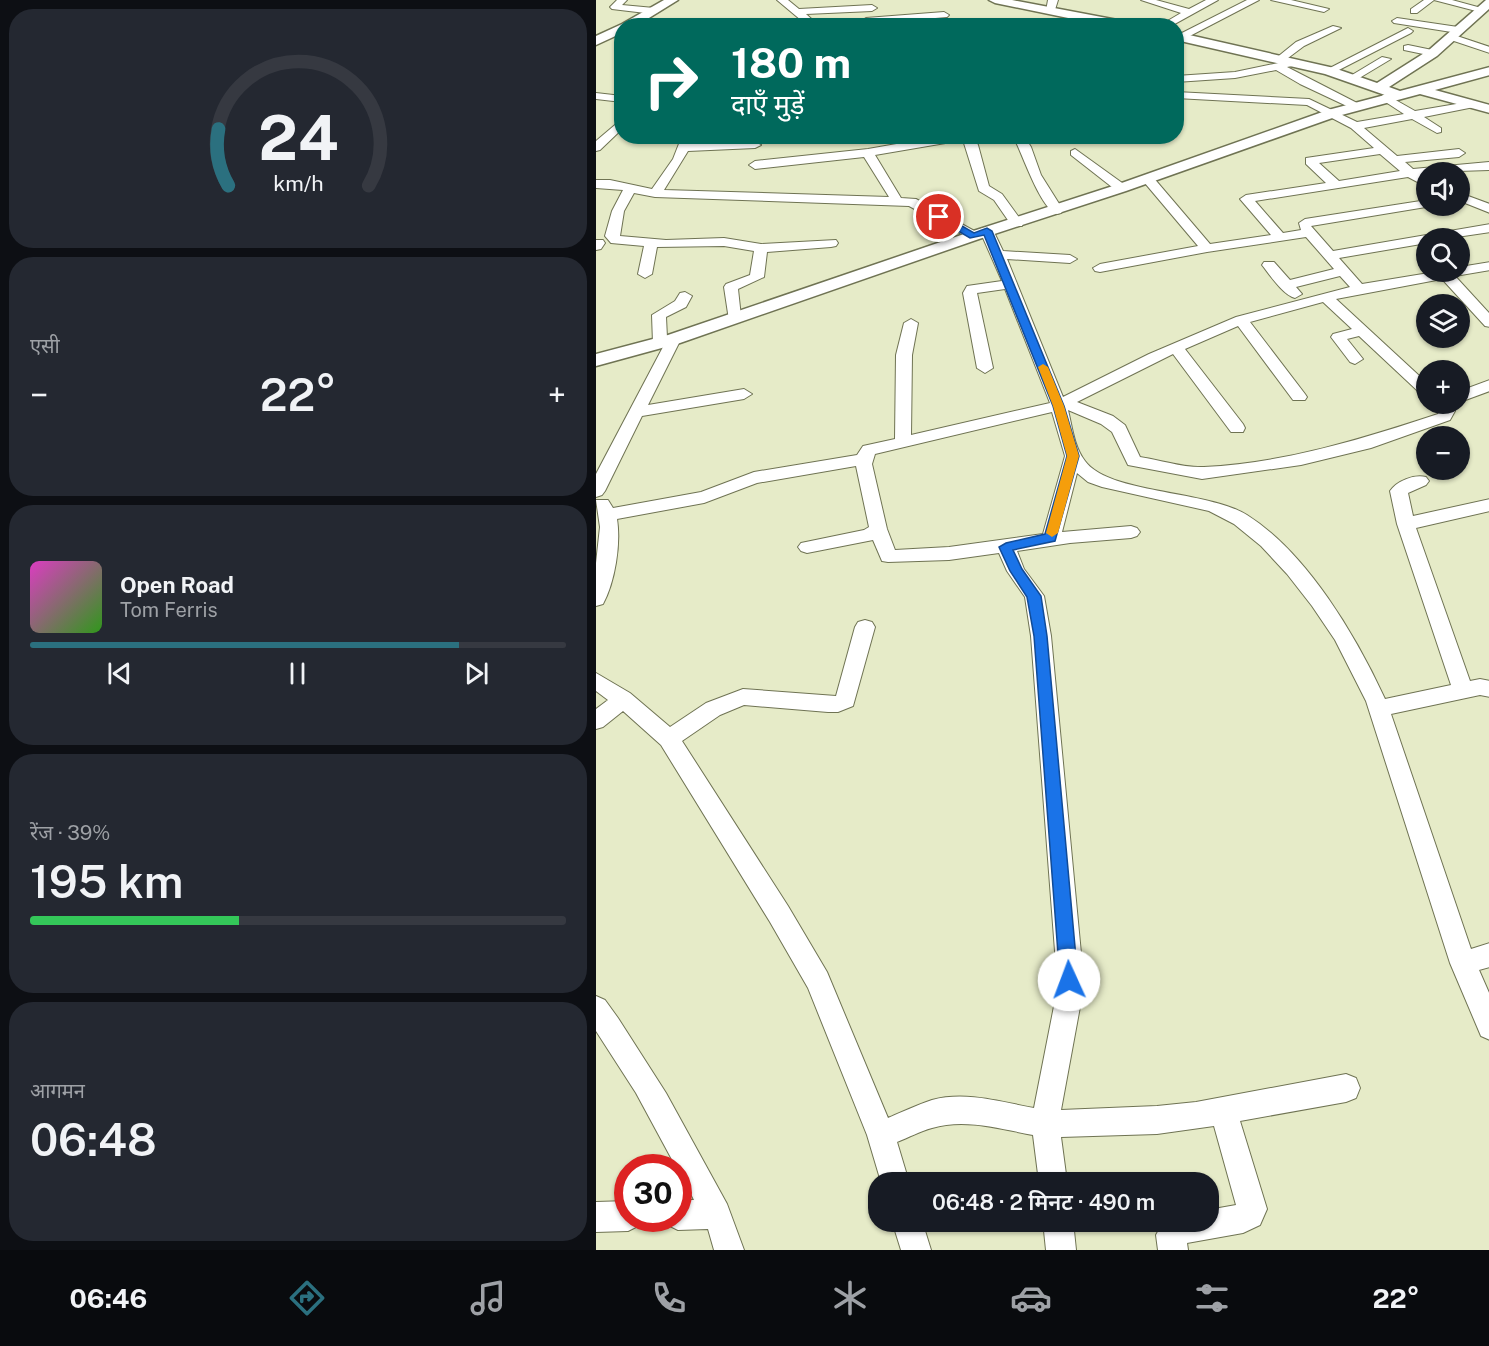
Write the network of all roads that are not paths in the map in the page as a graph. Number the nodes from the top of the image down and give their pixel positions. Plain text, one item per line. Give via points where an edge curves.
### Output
1 (622, 0) edge
2 (672, 0) edge
3 (782, 0) edge
4 (995, 0) edge
5 (1146, 0) edge
6 (1213, 0) edge
7 (1254, 0) edge
8 (1276, 0) edge
9 (1430, 0) edge
10 (1439, 0) edge
11 (1024, 3) edge
12 (873, 4) edge
13 (1052, 5) edge
14 (1324, 9) dead end
15 (1480, 9) edge
16 (654, 10) junction
17 (1414, 11) dead end
18 (796, 12) junction
19 (1189, 12) junction
20 (640, 18) edge
21 (804, 18) edge
22 (867, 18) edge
23 (898, 18) edge
24 (947, 18) edge
25 (1099, 18) edge
26 (1178, 18) edge
27 (1490, 20) edge
28 (1397, 21) dead end
29 (1336, 28) dead end
30 (1408, 31) dead end
31 (614, 32) edge
32 (1455, 33) junction
33 (1184, 34) edge
34 (1184, 37) edge
35 (596, 41) edge
36 (1408, 48) dead end
37 (1490, 50) edge
38 (1433, 53) junction
39 (1386, 59) dead end
40 (1278, 63) junction
41 (1490, 70) edge
42 (1329, 71) junction
43 (1184, 78) edge
44 (1352, 78) junction
45 (1291, 79) junction
46 (1253, 85) dead end
47 (1420, 89) junction
48 (1386, 93) junction
49 (1184, 95) edge
50 (1234, 96) junction
51 (598, 98) edge
52 (1266, 98) junction
53 (614, 99) edge
54 (1475, 104) junction
55 (1355, 106) junction
56 (1490, 109) edge
57 (1333, 113) junction
58 (1416, 116) junction
59 (1355, 126) junction
60 (614, 130) edge
61 (1437, 130) dead end
62 (685, 144) edge
63 (756, 144) edge
64 (920, 144) edge
65 (971, 144) edge
66 (1023, 144) edge
67 (596, 148) edge
68 (1382, 150) junction
69 (868, 153) junction
70 (1075, 153) dead end
71 (1394, 160) junction
72 (755, 165) junction
73 (1490, 166) edge
74 (1475, 167) junction
75 (1410, 173) junction
76 (1416, 177) edge
77 (1148, 179) junction
78 (1490, 181) edge
79 (1352, 182) junction
80 (596, 184) edge
81 (1335, 184) junction
82 (751, 188) junction
83 (630, 189) junction
84 (1121, 189) junction
85 (655, 193) junction
86 (1490, 196) edge
87 (1470, 198) edge
88 (897, 201) junction
89 (1470, 202) edge
90 (1416, 206) edge
91 (1490, 209) edge
92 (1057, 210) junction
93 (1378, 212) junction
94 (1017, 223) junction
95 (1490, 228) edge
96 (1309, 232) junction
97 (1470, 232) edge
98 (980, 234) junction
99 (1279, 236) junction
100 (616, 240) junction
101 (1416, 241) edge
102 (651, 243) junction
103 (831, 243) dead end
104 (597, 244) edge
105 (761, 248) junction
106 (1207, 248) junction
107 (999, 255) junction
108 (1329, 256) junction
109 (1070, 259) dead end
110 (1269, 266) dead end
111 (1490, 266) edge
112 (1100, 268) dead end
113 (1470, 269) edge
114 (1342, 271) junction
115 (645, 274) dead end
116 (1416, 279) edge
117 (1460, 282) edge
118 (1010, 284) junction
119 (1286, 285) junction
120 (1359, 289) junction
121 (685, 296) dead end
122 (1326, 297) junction
123 (1302, 303) junction
124 (734, 317) junction
125 (1241, 320) junction
126 (911, 323) dead end
127 (1490, 323) edge
128 (1361, 331) junction
129 (667, 341) junction
130 (1176, 348) junction
131 (1355, 358) dead end
132 (596, 360) edge
133 (985, 369) dead end
134 (1416, 381) edge
135 (1490, 385) edge
136 (1470, 393) edge
137 (744, 394) dead end
138 (1299, 397) dead end
139 (1062, 404) junction
140 (638, 412) junction
141 (1446, 414) edge
142 (1237, 428) dead end
143 (903, 441) junction
144 (1073, 456) junction
145 (864, 459) junction
146 (1202, 473) junction
147 (1420, 481) dead end
148 (596, 491) edge
149 (596, 497) edge
150 (1199, 503) junction
151 (1490, 505) edge
152 (608, 515) junction
153 (1406, 524) junction
154 (878, 529) junction
155 (1131, 532) dead end
156 (1051, 538) junction
157 (807, 547) dead end
158 (1006, 547) junction
159 (596, 599) edge
160 (865, 627) dead end
161 (596, 681) edge
162 (1490, 689) edge
163 (1463, 691) junction
164 (623, 699) junction
165 (1380, 708) junction
166 (596, 721) edge
167 (669, 739) junction
168 (1490, 955) edge
169 (1463, 963) junction
170 (596, 1009) edge
171 (1490, 1027) edge
172 (1346, 1088) dead end
173 (1223, 1110) junction
174 (1045, 1124) junction
175 (881, 1136) junction
176 (892, 1172) edge
177 (1052, 1172) edge
178 (716, 1214) junction
179 (692, 1215) edge
180 (614, 1216) edge
181 (596, 1217) edge
182 (910, 1232) edge
183 (1059, 1232) edge
184 (729, 1250) edge
185 (916, 1250) edge
186 (1061, 1250) edge
187 (1173, 1250) edge

1 - 16 street via 615,7
2 - 16 street
3 - 18 street
4 - 11 street
5 - 19 street
6 - 19 street
7 - 33 street
8 - 14 street
9 - 17 street
10 - 15 street
11 - 13 street
12 - 18 street
12 - 22 street
13 - 25 street
15 - 27 street
15 - 32 street
16 - 20 street
18 - 21 street
19 - 26 street
23 - 24 street via 944,11
28 - 32 street
29 - 40 street via 1300,44
30 - 42 street
31 - 35 street
32 - 37 street
32 - 38 street
34 - 40 street
36 - 38 street
38 - 48 street
39 - 44 street
40 - 43 street via 1235,75
40 - 45 street
41 - 47 street
42 - 44 street
42 - 45 street
44 - 48 street
45 - 52 street
45 - 55 street
46 - 50 street
47 - 48 street
47 - 54 street
48 - 55 street
48 - 58 street
49 - 50 street
50 - 52 street
51 - 53 street
52 - 57 street via 1309,102
54 - 56 street
54 - 58 street
55 - 57 street
57 - 59 street
57 - 77 street
58 - 59 street
58 - 61 street
59 - 68 street
60 - 67 street
62 - 85 street via 674,168
63 - 72 street
64 - 69 street
65 - 94 street via 983,188 998,197
66 - 92 street via 1035,175
68 - 71 street
68 - 81 street via 1310,161
69 - 72 street
69 - 88 street
70 - 84 street
71 - 74 street via 1456,150
71 - 75 street
72 - 82 street
73 - 74 street
74 - 75 street
74 - 78 street
75 - 76 street
75 - 79 street
77 - 84 street
77 - 106 street
79 - 81 street
79 - 93 street
80 - 83 street
81 - 99 street via 1246,199
82 - 85 street
82 - 88 street
83 - 85 street
83 - 100 street via 612,236
84 - 92 street
86 - 87 street
88 - 98 street via 919,205
89 - 91 street
90 - 93 street
92 - 94 street
93 - 96 street via 1310,221 1304,226
94 - 98 street
95 - 97 street
96 - 99 street
96 - 108 street
98 - 107 street
98 - 124 street
99 - 106 street
100 - 102 street
100 - 104 street
101 - 108 street
102 - 105 street via 724,242
102 - 115 street
103 - 105 street
105 - 124 street via 757,277 731,287
106 - 112 street
107 - 109 street
107 - 118 street
108 - 114 street
110 - 119 street
111 - 113 street
114 - 119 street
114 - 120 street
116 - 120 street
117 - 127 street
118 - 133 street via 977,286 970,293
118 - 139 street
119 - 123 street
120 - 122 street
121 - 129 street via 681,304 659,315
122 - 123 street
122 - 128 street
123 - 125 street
124 - 129 street
125 - 130 street
125 - 138 street
126 - 143 street via 904,355
128 - 131 street via 1338,337
128 - 134 street
129 - 132 street
129 - 140 street
130 - 139 street
130 - 142 street
135 - 136 street
137 - 140 street
139 - 143 street
139 - 144 street
139 - 146 street via 1108,420 1119,429 1134,461
140 - 148 street
141 - 146 street via 1365,444 1301,460
143 - 145 street via 869,450
144 - 150 street via 1085,472 1101,480
144 - 156 street
145 - 152 street via 754,478 693,500
145 - 154 street
146 - 150 street
147 - 153 street via 1399,491
149 - 152 street
150 - 165 street via 1217,507 1248,523 1301,575 1352,652
151 - 153 street
152 - 159 street via 604,578
153 - 163 street
154 - 157 street via 869,535
154 - 158 street via 888,556
155 - 156 street
156 - 158 street
158 - 174 street via 1016,571 1034,596 1041,636 1069,964 1069,996
160 - 167 street via 846,700 838,704 743,697 713,710
161 - 164 street
162 - 163 street
163 - 165 street
164 - 166 street
164 - 167 street
165 - 169 street
167 - 175 street via 818,981
168 - 169 street
169 - 171 street
170 - 178 street via 618,1038
172 - 173 street
173 - 174 street via 1157,1120
173 - 187 street via 1252,1209 1250,1215 1176,1230 1171,1235
174 - 175 street via 957,1110 932,1114
174 - 177 street
175 - 176 street
178 - 179 street
178 - 184 street
180 - 181 street
182 - 185 street
183 - 186 street

